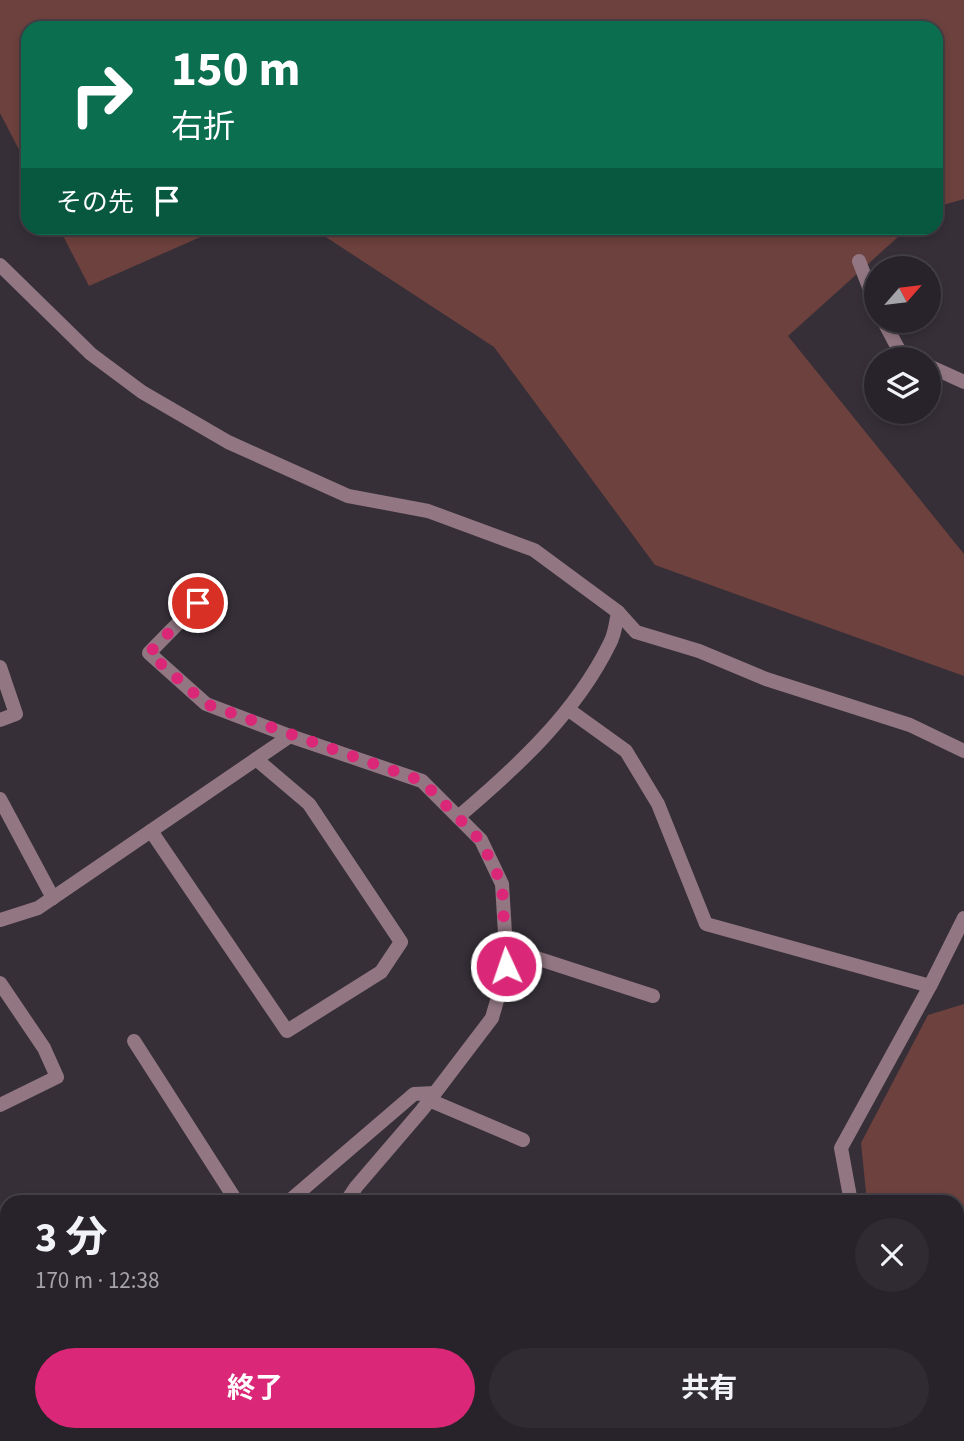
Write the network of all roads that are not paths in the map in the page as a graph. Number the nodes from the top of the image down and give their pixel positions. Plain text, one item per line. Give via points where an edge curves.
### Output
1 (859, 261) dead end
2 (0, 265) edge
3 (864, 274) edge
4 (941, 371) edge
5 (964, 382) edge
6 (198, 603) dead end
7 (618, 612) junction
8 (0, 667) edge
9 (569, 710) junction
10 (0, 720) edge
11 (290, 736) junction
12 (964, 751) edge
13 (256, 759) junction
14 (0, 799) edge
15 (458, 817) junction
16 (151, 831) junction
17 (53, 898) junction
18 (964, 918) edge
19 (0, 920) edge
20 (506, 966) junction
21 (0, 983) edge
22 (930, 986) junction
23 (653, 996) dead end
24 (134, 1041) dead end
25 (432, 1096) junction
26 (0, 1105) edge
27 (523, 1139) dead end
28 (233, 1195) edge
29 (296, 1195) edge
30 (351, 1195) edge
31 (850, 1195) edge

1 - 3 street
2 - 7 street via 92,354 142,392 228,442 348,496 428,511 534,550
4 - 5 street
6 - 11 street via 149,653 206,704
7 - 9 street via 611,642
7 - 12 street via 636,632 910,725
8 - 10 street via 16,714
9 - 15 street
9 - 22 street via 626,751 658,804 706,924
11 - 13 street
11 - 15 street via 422,781
13 - 16 street
13 - 16 street via 309,804 401,942 381,972 287,1031
14 - 17 street
15 - 20 street via 481,841 502,884
16 - 17 street
17 - 19 street
18 - 22 street
20 - 23 street via 527,955
20 - 25 street via 492,1018
21 - 26 street via 44,1048 57,1077
22 - 31 street via 841,1148
24 - 28 street
25 - 27 street
25 - 29 street via 414,1094
25 - 30 street

